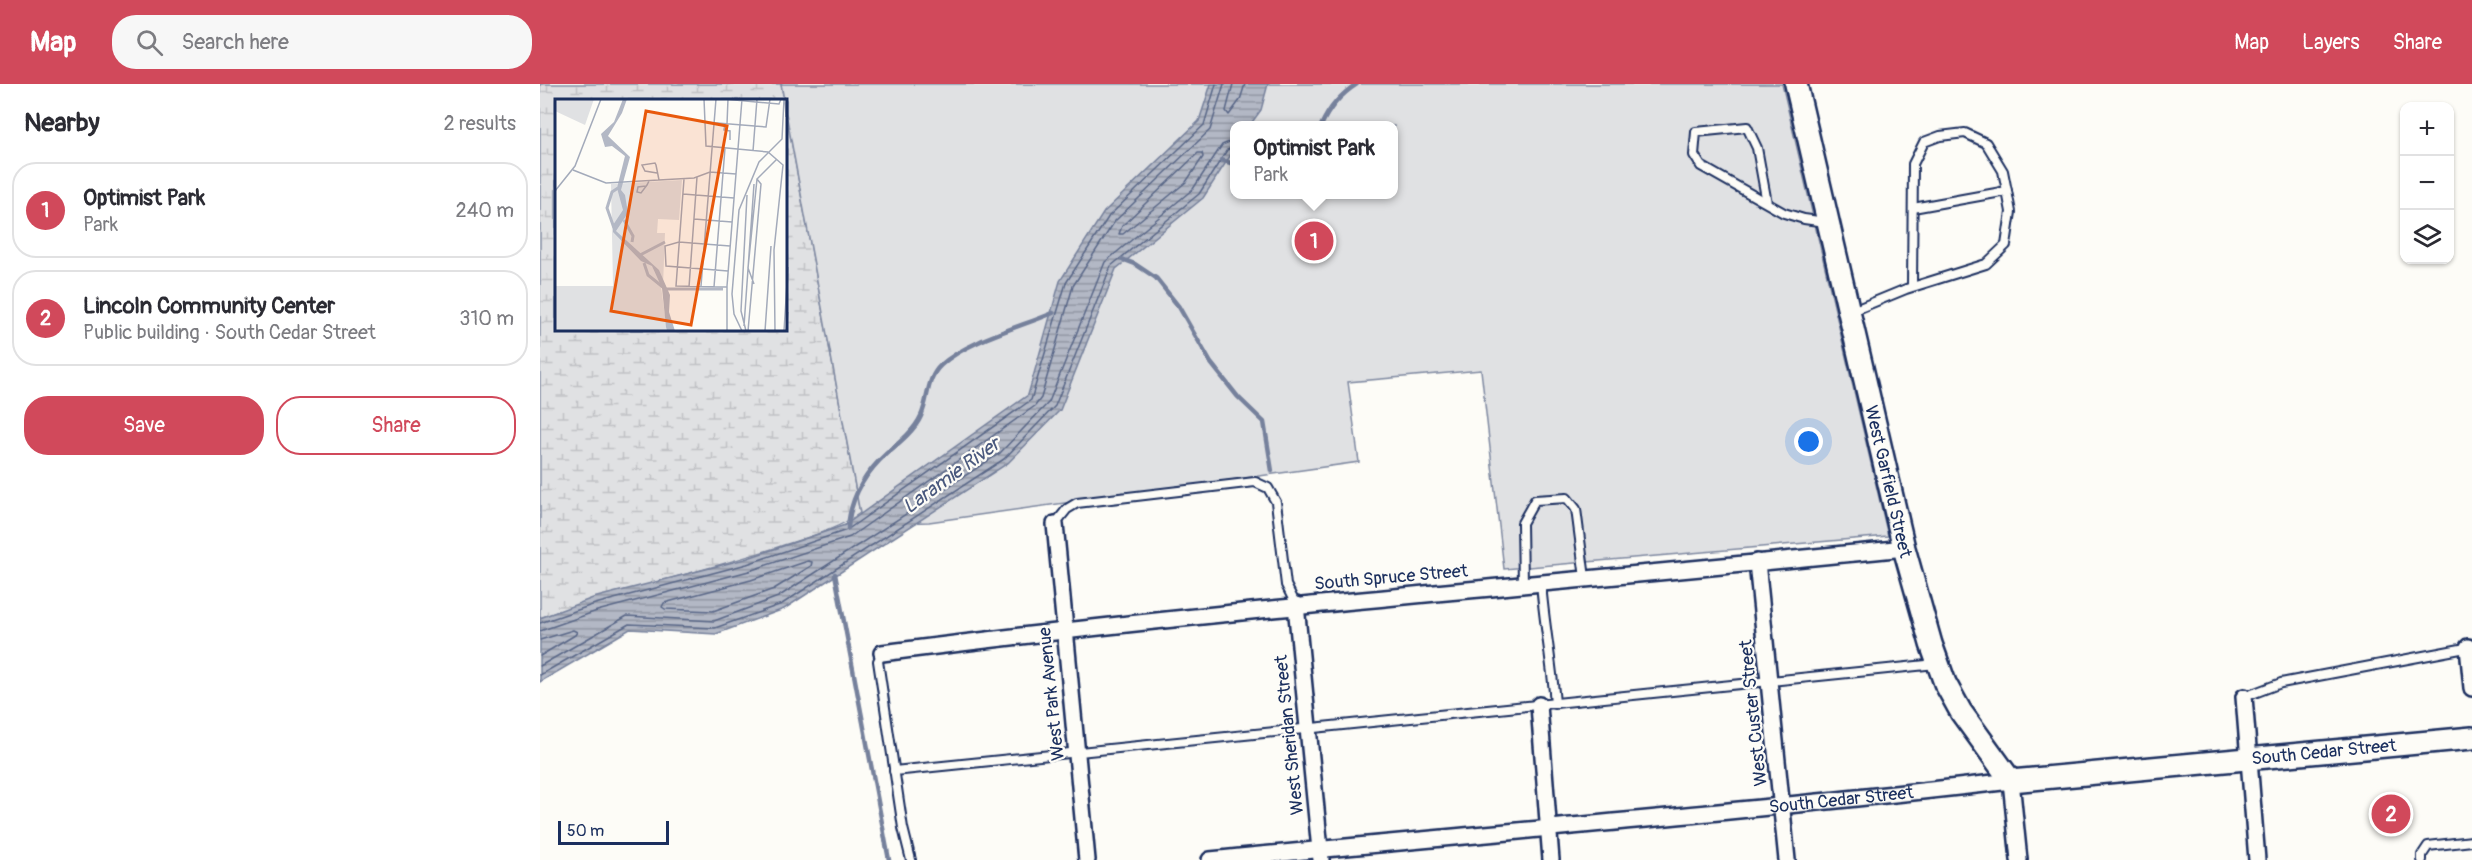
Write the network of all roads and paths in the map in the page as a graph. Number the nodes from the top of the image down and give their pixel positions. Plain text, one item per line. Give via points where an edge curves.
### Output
1 (1796, 84) edge
2 (2007, 191) junction
3 (1767, 203) junction
4 (1913, 208) junction
5 (1827, 222) junction
6 (1912, 287) junction
7 (1849, 312) junction
8 (1055, 524) joint
9 (1904, 548) junction
10 (1757, 562) junction
11 (1585, 578) junction
12 (1540, 583) junction
13 (1523, 584) junction
14 (1296, 605) junction
15 (1064, 629) junction
16 (2470, 647) edge
17 (882, 653) joint
18 (1938, 663) junction
19 (1769, 681) junction
20 (2472, 688) edge
21 (2244, 697) joint
22 (1555, 704) junction
23 (1539, 705) junction
24 (1308, 727) junction
25 (2472, 738) edge
26 (1076, 751) junction
27 (2247, 760) junction
28 (894, 771) junction
29 (2011, 781) junction
30 (1782, 807) junction
31 (1548, 826) junction
32 (2472, 841) edge
33 (1321, 855) edge
34 (912, 860) edge
35 (1087, 860) edge
36 (1210, 860) edge
37 (1551, 860) edge
38 (1787, 860) edge
39 (2019, 860) edge
40 (2257, 860) edge
41 (2422, 860) edge

1 - 5 street, West Garfield Street
2 - 4 lane
2 - 4 lane via 2003,171 1986,143 1965,133 1940,136 1924,142 1913,164
2 - 6 lane via 2011,212 2006,245 1986,264
3 - 3 lane via 1701,166 1694,155 1696,132 1747,127 1757,148
3 - 5 lane via 1784,213
4 - 6 lane
5 - 7 street, West Garfield Street
6 - 7 lane
7 - 9 street, West Garfield Street
8 - 14 lane via 1077,503 1255,482 1268,488 1276,502 1286,585
8 - 15 street, West Park Avenue
9 - 10 street, South Spruce Street
9 - 18 street, West Garfield Street
10 - 11 street, South Spruce Street
10 - 19 street, West Custer Street
11 - 12 street, South Spruce Street
11 - 13 lane via 1576,509 1567,498 1535,500 1522,523
12 - 13 street, South Spruce Street
12 - 22 lane
13 - 14 street, South Spruce Street
14 - 15 street, South Spruce Street
14 - 24 street, West Sheridan Street
15 - 17 street, South Spruce Street
15 - 26 street, West Park Avenue
16 - 20 street
16 - 21 lane via 2281,683
17 - 28 lane via 878,661
18 - 19 lane
18 - 29 street, West Garfield Street via 1961,711
19 - 22 lane
19 - 30 street, West Custer Street
21 - 27 street
22 - 23 lane
23 - 24 lane
23 - 31 street
24 - 26 lane
24 - 33 street, West Sheridan Street
25 - 27 street, South Cedar Street
26 - 28 lane
26 - 35 street, West Park Avenue
27 - 29 street, South Cedar Street
27 - 40 street
28 - 34 lane
29 - 30 street, South Cedar Street
29 - 39 street, West Garfield Street
30 - 31 street, South Cedar Street
30 - 38 street, West Custer Street
31 - 33 street, South Cedar Street
31 - 37 street
32 - 41 lane via 2428,846
33 - 36 street, South Cedar Street

